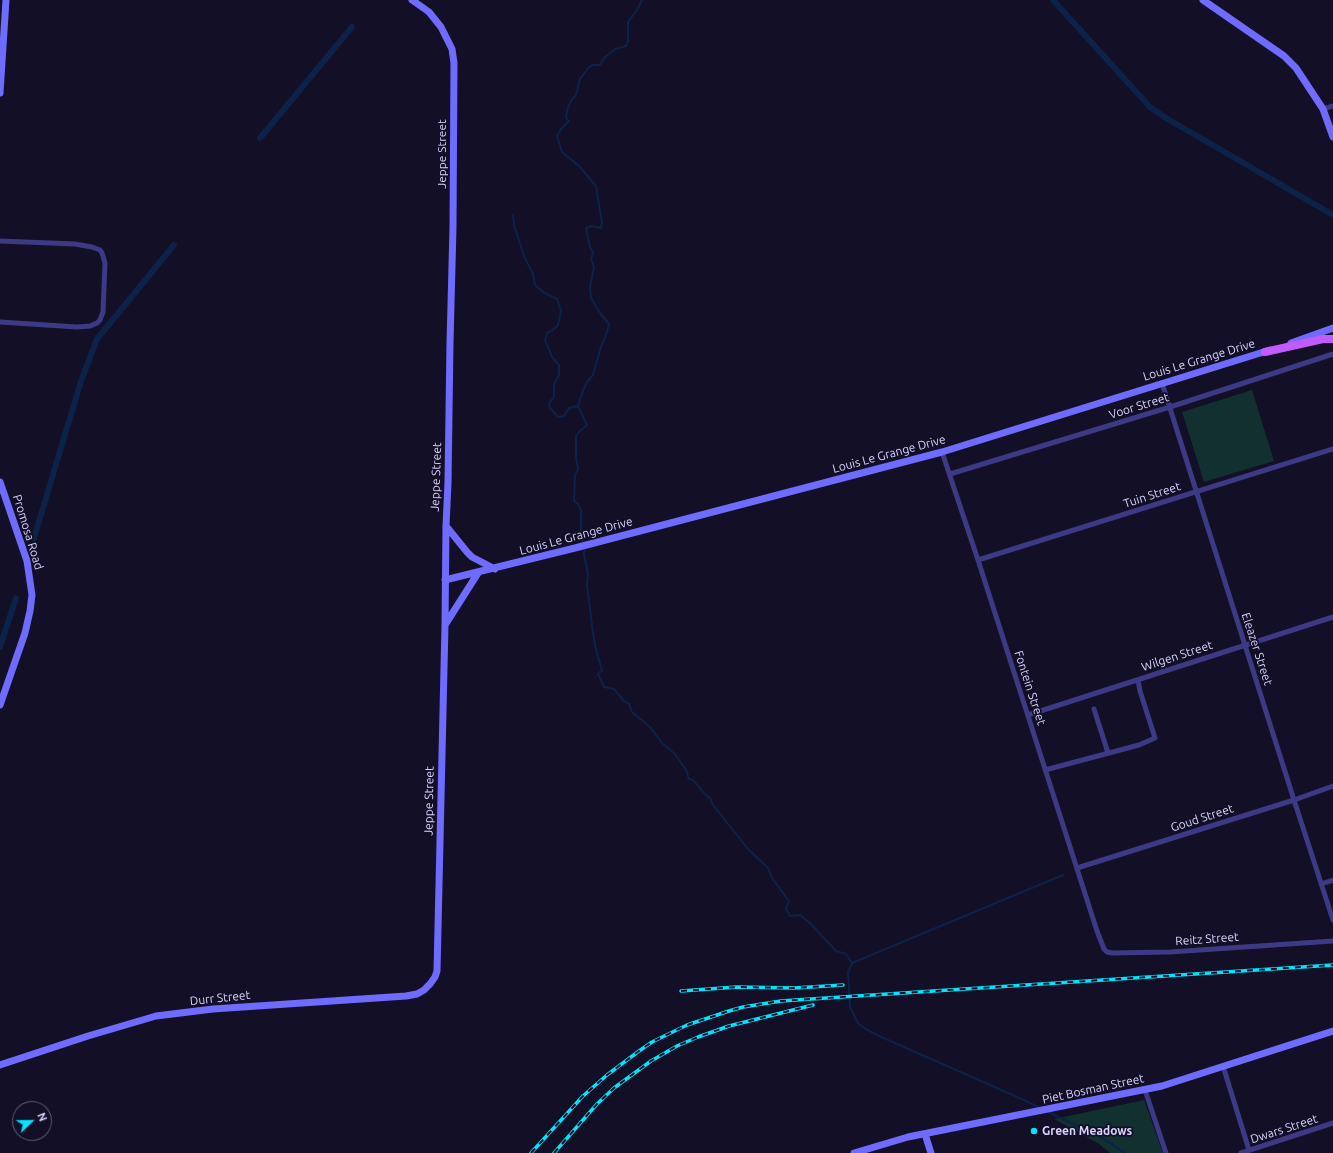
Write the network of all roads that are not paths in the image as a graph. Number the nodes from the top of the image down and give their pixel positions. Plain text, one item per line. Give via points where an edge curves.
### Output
1 (6, 0) edge
2 (412, 0) edge
3 (1203, 0) edge
4 (0, 93) edge
5 (1333, 106) edge
6 (1324, 109) junction
7 (1333, 137) edge
8 (0, 240) edge
9 (0, 322) edge
10 (1333, 328) edge
11 (1333, 339) edge
12 (1265, 352) junction
13 (1333, 354) edge
14 (1162, 383) junction
15 (1170, 407) junction
16 (1333, 449) edge
17 (942, 452) junction
18 (950, 474) junction
19 (0, 482) edge
20 (1196, 492) junction
21 (446, 526) junction
22 (978, 560) junction
23 (495, 568) junction
24 (478, 573) junction
25 (445, 580) junction
26 (1333, 617) edge
27 (445, 625) junction
28 (1245, 645) junction
29 (1138, 680) junction
30 (0, 705) edge
31 (1094, 709) dead end
32 (1028, 715) junction
33 (1108, 753) junction
34 (1045, 770) junction
35 (1333, 786) edge
36 (1294, 800) junction
37 (1077, 868) junction
38 (1333, 880) edge
39 (1321, 884) junction
40 (1333, 920) edge
41 (1097, 931) joint
42 (1333, 941) edge
43 (437, 971) joint
44 (1333, 1031) edge
45 (0, 1065) edge
46 (1223, 1066) junction
47 (1145, 1090) junction
48 (1333, 1123) edge
49 (925, 1134) junction
50 (1249, 1150) junction
51 (854, 1153) edge
52 (931, 1153) edge
53 (1166, 1153) edge
54 (1241, 1153) edge

1 - 4 street
2 - 21 street, Jeppe Street via 429,12 441,27 452,49 454,63
3 - 6 street via 1284,56 1296,68
5 - 6 street
6 - 7 street
8 - 9 street via 92,247 100,250 105,262 103,312 97,323 77,327
10 - 12 street, Louis Le Grange Drive
11 - 12 main road
12 - 14 street, Louis Le Grange Drive
13 - 15 street, Voor Street
14 - 15 street, Eleazer Street
14 - 17 street, Louis Le Grange Drive
15 - 18 street, Voor Street
15 - 20 street, Eleazer Street
16 - 20 street, Tuin Street
17 - 18 street, Fontein Street
17 - 23 street, Louis Le Grange Drive
18 - 22 street, Fontein Street
19 - 30 street, Promosa Road via 27,560 32,595 24,634
20 - 22 street, Tuin Street
20 - 28 street, Eleazer Street
21 - 23 street via 472,557
21 - 25 street, Jeppe Street
22 - 32 street, Fontein Street
23 - 24 street, Louis Le Grange Drive
24 - 25 street, Louis Le Grange Drive
24 - 27 street
25 - 27 street, Jeppe Street
26 - 28 street, Wilgen Street
27 - 43 street, Jeppe Street
28 - 29 street, Wilgen Street
28 - 36 street, Eleazer Street
29 - 32 street, Wilgen Street
29 - 33 street via 1155,738
31 - 33 street
32 - 34 street, Fontein Street
33 - 34 street
34 - 37 street, Fontein Street
35 - 36 street, Goud Street
36 - 37 street, Goud Street
36 - 39 street, Eleazer Street
37 - 41 street, Fontein Street
38 - 39 street
39 - 40 street, Eleazer Street
41 - 42 street, Reitz Street via 1104,949 1112,953 1170,952
43 - 45 street, Durr Street via 430,984 416,994 213,1009 156,1016
44 - 46 street, Piet Bosman Street
46 - 47 street, Piet Bosman Street
46 - 50 street
47 - 49 street, Piet Bosman Street
47 - 53 street
48 - 50 street, Dwars Street
49 - 51 street, Piet Bosman Street
49 - 52 street
50 - 54 street, Dwars Street

